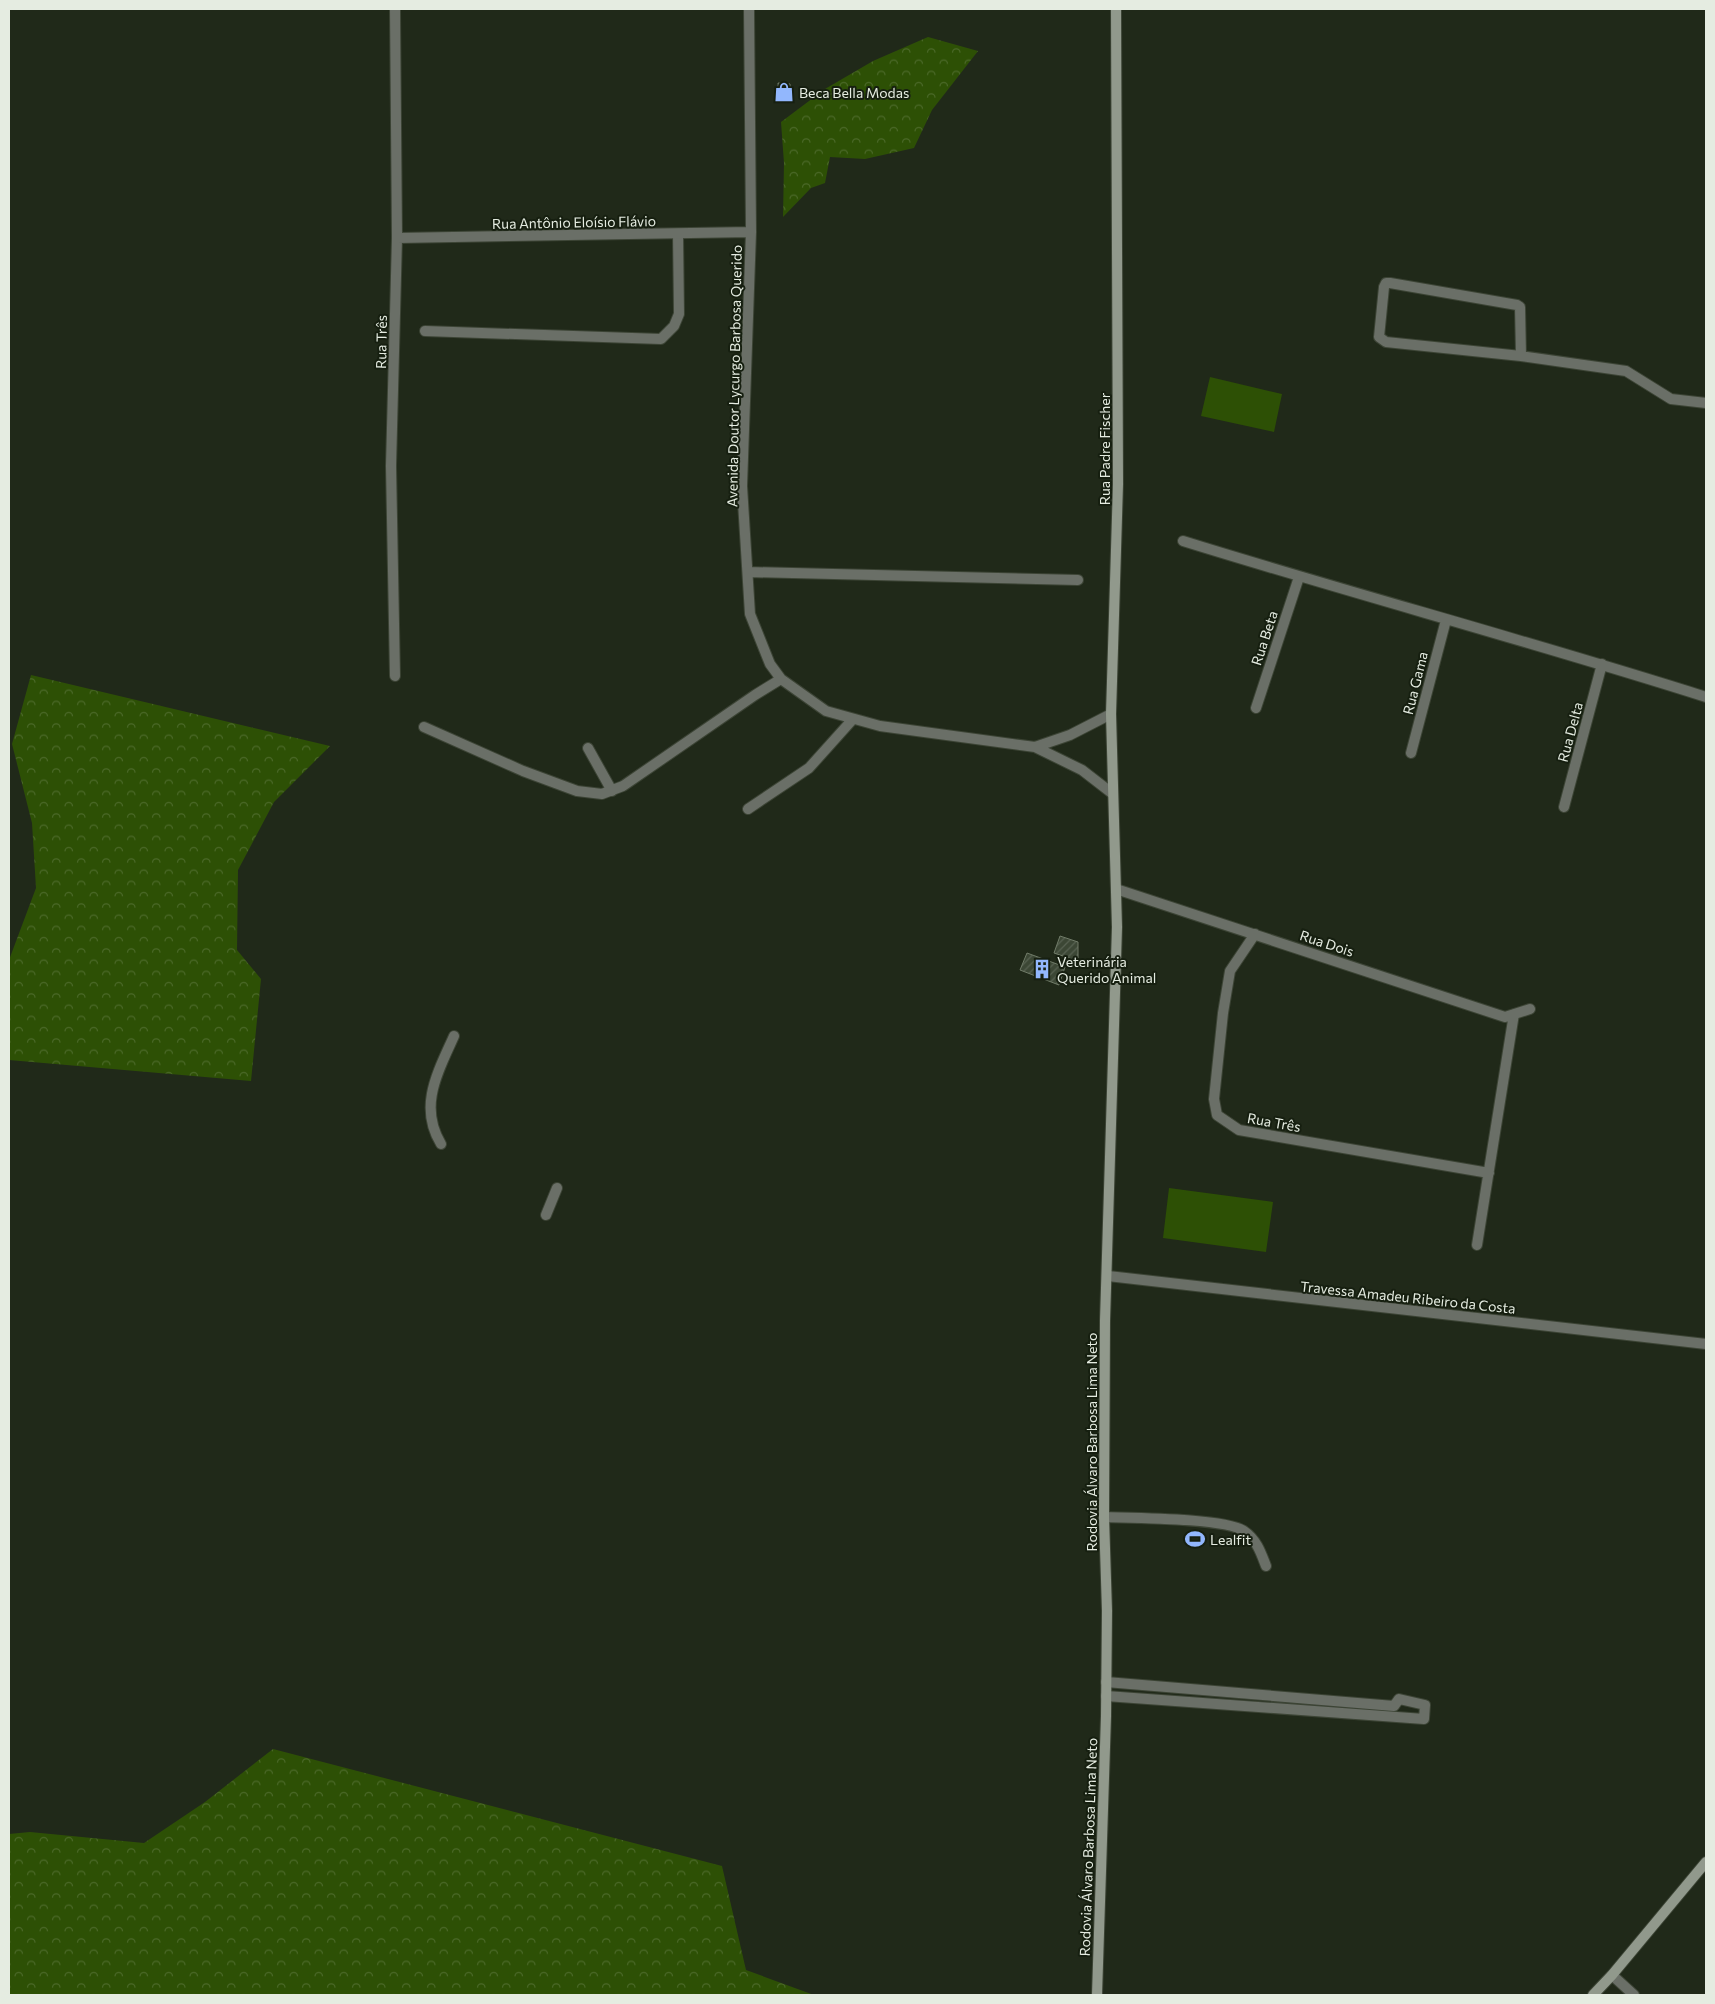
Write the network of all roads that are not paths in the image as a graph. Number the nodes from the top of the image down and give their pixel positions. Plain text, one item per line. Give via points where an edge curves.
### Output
1 (394, 9) edge
2 (749, 9) edge
3 (1116, 9) edge
4 (751, 232) junction
5 (678, 234) junction
6 (397, 238) junction
7 (425, 331) dead end
8 (1521, 356) junction
9 (1706, 403) edge
10 (1183, 541) dead end
11 (748, 572) junction
12 (1298, 577) junction
13 (1078, 580) dead end
14 (1446, 620) junction
15 (1602, 664) junction
16 (395, 676) dead end
17 (781, 680) junction
18 (1706, 697) edge
19 (1256, 708) dead end
20 (1111, 714) junction
21 (853, 718) junction
22 (424, 727) dead end
23 (1035, 747) junction
24 (588, 748) dead end
25 (1411, 753) dead end
26 (612, 791) junction
27 (1113, 794) junction
28 (1564, 807) dead end
29 (748, 809) dead end
30 (1116, 889) junction
31 (1255, 934) junction
32 (1530, 1009) dead end
33 (1514, 1014) junction
34 (454, 1036) dead end
35 (441, 1144) dead end
36 (1489, 1173) junction
37 (557, 1188) dead end
38 (546, 1215) dead end
39 (1477, 1245) dead end
40 (1108, 1276) junction
41 (1706, 1344) edge
42 (1104, 1517) junction
43 (1266, 1566) dead end
44 (1106, 1682) junction
45 (1106, 1696) junction
46 (1706, 1862) edge
47 (1612, 1976) junction
48 (1097, 1995) edge
49 (1593, 1995) edge
50 (1634, 1995) edge

1 - 6 street, Rua Três
2 - 4 street, Avenida Doutor Lycurgo Barbosa Querido
3 - 20 main road, Rua Padre Fischer via 1118,484
4 - 5 street, Rua Antônio Eloísio Flávio
4 - 11 street, Avenida Doutor Lycurgo Barbosa Querido via 742,486
5 - 6 street, Rua Antônio Eloísio Flávio
5 - 7 street via 678,314 674,326 661,339
6 - 16 street, Rua Três via 391,466
8 - 8 street via 1382,340 1379,337 1386,283 1517,304 1520,307
8 - 9 street via 1626,371 1671,399
10 - 12 street
11 - 13 street
11 - 17 street, Avenida Doutor Lycurgo Barbosa Querido via 750,614 770,664
12 - 14 street
12 - 19 street, Rua Beta
14 - 15 street
14 - 25 street, Rua Gama
15 - 18 street
15 - 28 street, Rua Delta
17 - 21 street, Avenida Doutor Lycurgo Barbosa Querido via 826,711
17 - 26 street
20 - 23 street via 1070,735
20 - 27 main road, Rua Padre Fischer
21 - 23 street, Avenida Doutor Lycurgo Barbosa Querido via 880,726
21 - 29 street via 809,768
22 - 26 street via 577,791 602,794
23 - 27 street via 1082,770
24 - 26 street
27 - 30 main road, Rua Padre Fischer
30 - 31 street, Rua Dois
30 - 40 main road, Rodovia Álvaro Barbosa Lima Neto
31 - 33 street, Rua Dois via 1505,1017
31 - 36 street, Rua Três via 1230,971 1222,1013 1214,1099 1217,1115 1239,1130
32 - 33 street, Rua Dois
33 - 36 street
34 - 35 street via 433,1085 430,1119
36 - 39 street
37 - 38 street
40 - 41 street, Travessa Amadeu Ribeiro da Costa
40 - 42 main road, Rodovia Álvaro Barbosa Lima Neto
42 - 43 street via 1223,1524 1243,1530 1256,1542
42 - 44 main road, Rodovia Álvaro Barbosa Lima Neto
44 - 45 main road, Rodovia Álvaro Barbosa Lima Neto
44 - 45 street via 1394,1706 1399,1699 1426,1705 1424,1719
45 - 48 main road, Rodovia Álvaro Barbosa Lima Neto
46 - 47 main road
47 - 49 main road
47 - 50 street

